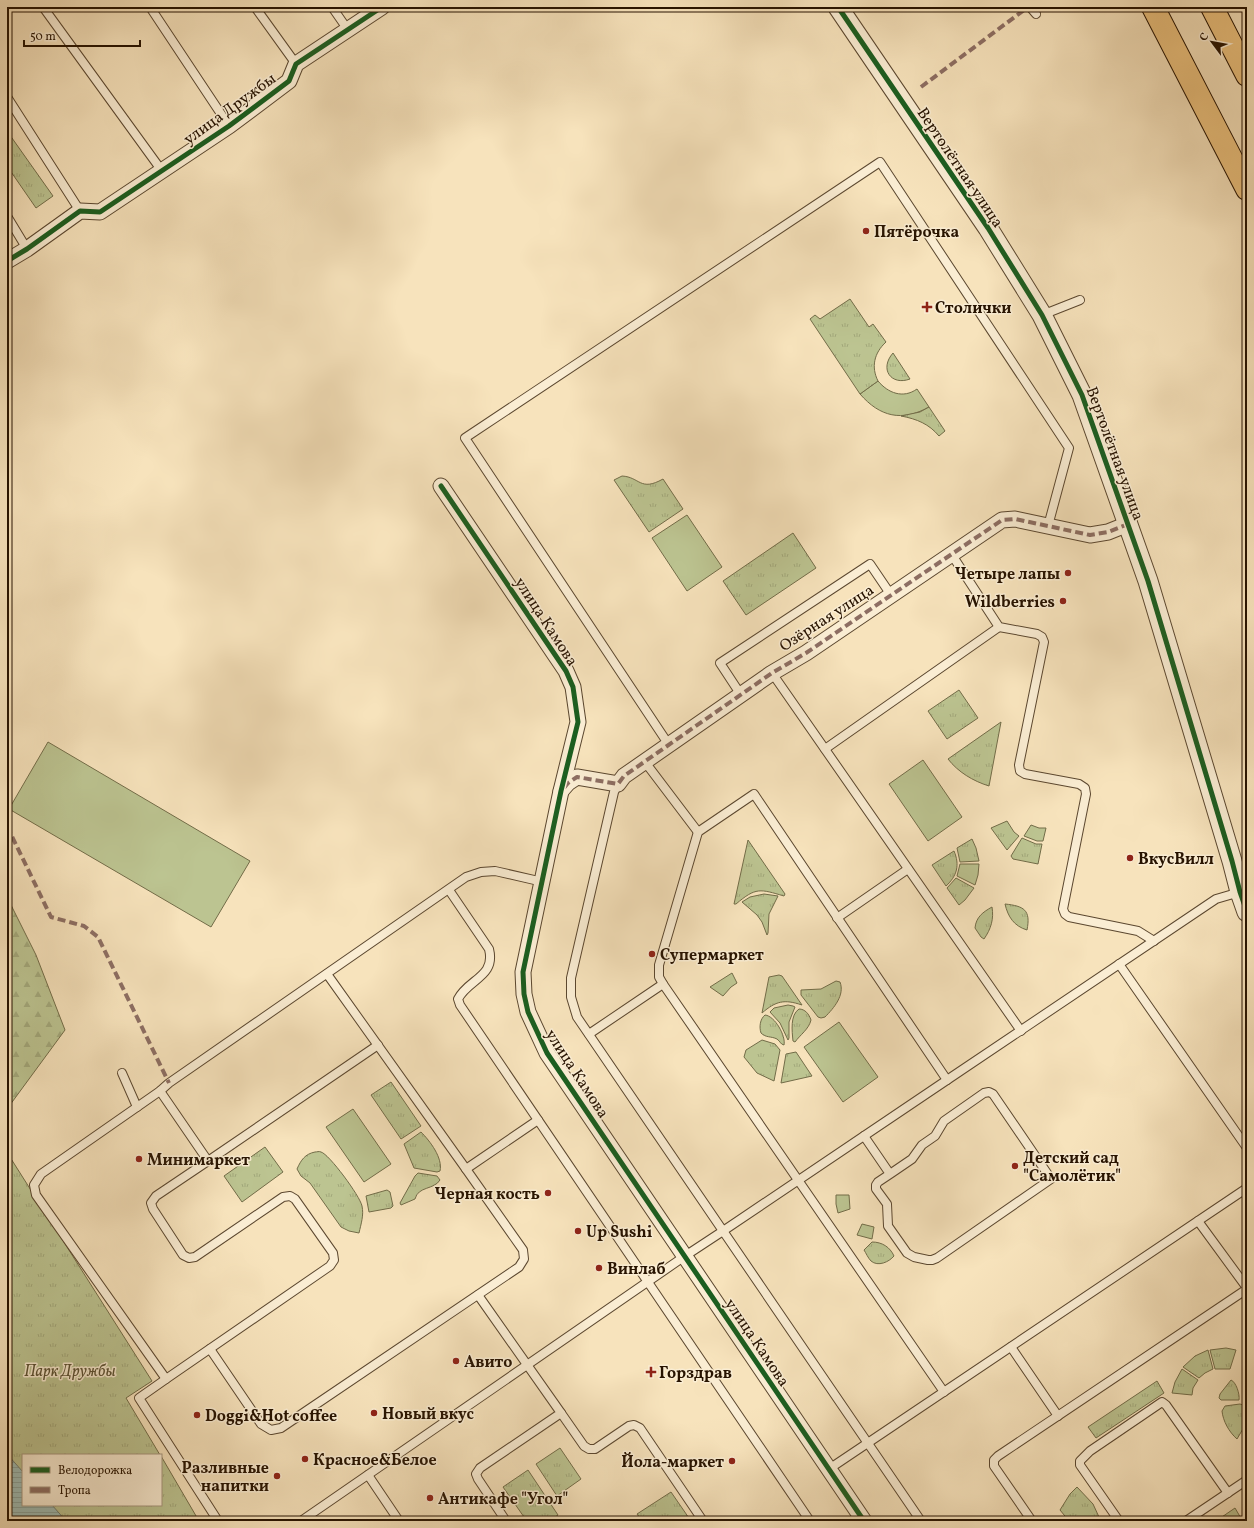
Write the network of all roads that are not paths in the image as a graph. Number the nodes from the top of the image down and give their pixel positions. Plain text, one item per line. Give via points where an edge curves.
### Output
1 (43, 7) edge
2 (150, 7) edge
3 (255, 7) edge
4 (332, 7) edge
5 (382, 7) edge
6 (838, 7) edge
7 (1030, 7) edge
8 (1153, 7) edge
9 (1212, 7) edge
10 (1036, 14) dead end
11 (348, 30) junction
12 (296, 64) junction
13 (1247, 75) edge
14 (7, 97) edge
15 (229, 126) junction
16 (162, 171) junction
17 (1247, 188) edge
18 (80, 211) junction
19 (7, 216) edge
20 (27, 249) junction
21 (7, 261) edge
22 (1080, 300) dead end
23 (1042, 315) junction
24 (441, 486) dead end
25 (1128, 524) junction
26 (1048, 526) junction
27 (952, 555) junction
28 (891, 596) junction
29 (999, 627) junction
30 (772, 673) junction
31 (741, 695) junction
32 (669, 745) junction
33 (825, 749) junction
34 (645, 762) junction
35 (618, 784) junction
36 (561, 792) junction
37 (698, 832) junction
38 (908, 869) junction
39 (543, 882) junction
40 (449, 890) junction
41 (1240, 892) junction
42 (1247, 912) edge
43 (837, 918) junction
44 (1154, 940) junction
45 (1119, 964) junction
46 (327, 974) junction
47 (665, 988) junction
48 (1021, 1030) junction
49 (589, 1034) junction
50 (378, 1045) junction
51 (122, 1073) dead end
52 (947, 1080) junction
53 (160, 1091) junction
54 (137, 1107) junction
55 (538, 1120) junction
56 (864, 1136) junction
57 (1247, 1148) edge
58 (208, 1161) junction
59 (466, 1169) junction
60 (890, 1174) junction
61 (798, 1180) junction
62 (1247, 1188) edge
63 (1198, 1221) junction
64 (724, 1231) junction
65 (685, 1256) junction
66 (648, 1281) junction
67 (1247, 1288) edge
68 (478, 1295) junction
69 (1011, 1347) junction
70 (210, 1349) junction
71 (527, 1364) junction
72 (166, 1379) junction
73 (944, 1392) junction
74 (561, 1413) junction
75 (1058, 1416) junction
76 (868, 1443) junction
77 (829, 1469) junction
78 (368, 1475) junction
79 (1247, 1480) edge
80 (1228, 1493) junction
81 (218, 1521) edge
82 (301, 1521) edge
83 (399, 1521) edge
84 (506, 1521) edge
85 (703, 1521) edge
86 (810, 1521) edge
87 (864, 1521) edge
88 (921, 1521) edge
89 (1032, 1521) edge
90 (1119, 1521) edge
91 (1186, 1521) edge

1 - 16 lane
2 - 15 lane
3 - 12 lane
4 - 11 lane
5 - 11 street
6 - 23 street, Вертолётная улица via 988,228
7 - 10 lane
8 - 17 main road
9 - 13 main road
11 - 12 street
12 - 15 street, улица Дружбы via 289,81
14 - 18 lane
15 - 16 street, улица Дружбы
16 - 18 street, улица Дружбы via 100,212
18 - 20 street
19 - 20 lane
20 - 21 street
22 - 23 lane
23 - 25 street, Вертолётная улица via 1082,395
24 - 36 street, улица Камова via 566,671 573,687 578,722
25 - 26 street, Озёрная улица via 1108,532 1090,535
25 - 41 street, Вертолётная улица via 1148,582
26 - 27 street, Озёрная улица via 1015,519 1002,520
26 - 32 lane via 1069,448 880,162 465,438
27 - 28 street, Озёрная улица
27 - 29 lane
28 - 30 street, Озёрная улица
28 - 31 lane via 870,564 772,628 720,663
29 - 33 lane
29 - 44 lane via 1037,634 1044,642 1019,765 1020,771 1079,784 1085,788 1086,794 1063,909 1065,914 1069,917 1138,931
30 - 31 street, Озёрная улица
30 - 33 lane
31 - 32 street, Озёрная улица
32 - 34 street, Озёрная улица
33 - 38 lane
34 - 35 street, Озёрная улица via 624,776
34 - 37 lane
35 - 36 street via 578,777 568,783
35 - 49 lane via 614,792 571,978 571,997 577,1016
36 - 39 street, улица Камова
37 - 43 lane via 754,794
37 - 47 lane via 659,965 659,977
38 - 43 lane
38 - 48 lane
39 - 40 lane via 495,871 482,872 466,877
39 - 65 street, улица Камова via 523,972 528,1012 547,1053
40 - 46 lane
40 - 55 lane via 491,957 482,977 462,991 458,999 460,1005
41 - 42 street, Вертолётная улица
41 - 44 lane via 1216,899
43 - 52 lane
44 - 45 lane
45 - 48 lane
45 - 57 lane
46 - 50 lane
46 - 53 lane
47 - 49 lane
47 - 61 lane
48 - 52 lane
49 - 64 lane
50 - 58 lane
50 - 59 lane
51 - 54 lane
52 - 56 lane
53 - 54 lane
53 - 58 lane
54 - 72 lane via 41,1174 34,1184 36,1195
55 - 59 lane
55 - 66 lane
56 - 60 lane
56 - 61 lane
58 - 70 lane via 156,1196 151,1203 153,1210 184,1255 189,1258 195,1257 283,1197 290,1196 295,1199 333,1253 334,1260 330,1266
59 - 68 lane via 523,1250 524,1259 519,1267
60 - 60 lane via 876,1185 876,1189 887,1204 888,1226 910,1256 932,1260 1051,1179 993,1094 989,1092 946,1119 935,1136 922,1145 912,1159
61 - 64 lane
61 - 73 lane
62 - 63 lane
63 - 67 lane
63 - 69 lane
64 - 65 lane
64 - 76 lane
65 - 66 lane
65 - 77 street, улица Камова
66 - 71 lane
66 - 86 lane
67 - 75 lane
68 - 70 lane via 282,1428 270,1430 261,1424
68 - 71 lane
69 - 73 lane
69 - 75 lane
70 - 72 lane
71 - 74 lane
71 - 78 lane
72 - 81 lane via 139,1398
73 - 76 lane
74 - 84 lane via 480,1468 476,1474
74 - 85 lane via 584,1446 589,1449 595,1449 629,1426 640,1428
75 - 89 lane via 994,1460 994,1466
76 - 77 lane
76 - 88 lane
77 - 87 street, улица Камова
78 - 82 lane
78 - 83 lane
79 - 80 lane
80 - 90 lane via 1162,1402 1090,1451 1080,1461 1080,1465
80 - 91 lane

